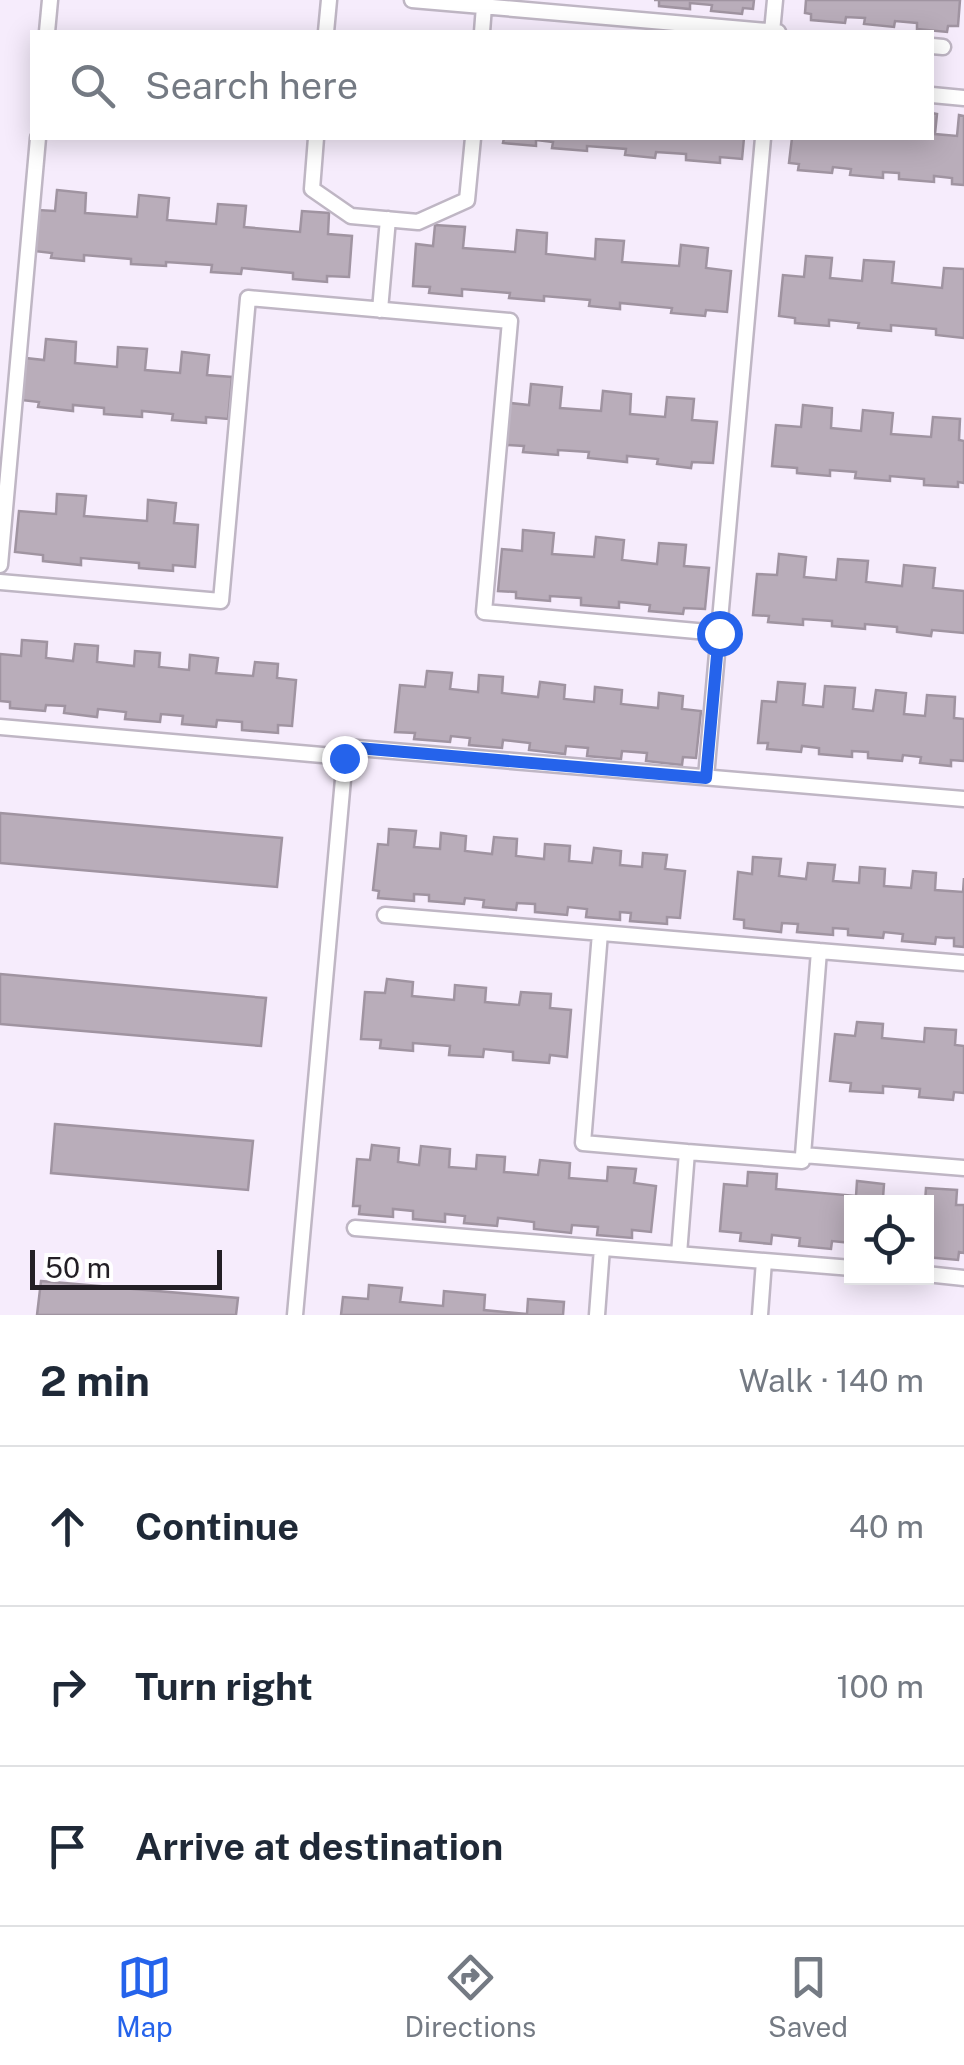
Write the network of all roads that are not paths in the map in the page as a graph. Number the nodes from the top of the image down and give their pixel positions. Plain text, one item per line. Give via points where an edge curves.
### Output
1 (50, 0) edge
2 (329, 0) edge
3 (412, 0) edge
4 (775, 0) edge
5 (484, 6) junction
6 (47, 30) edge
7 (326, 30) edge
8 (482, 30) edge
9 (752, 30) edge
10 (774, 30) edge
11 (934, 95) edge
12 (964, 98) edge
13 (38, 140) edge
14 (316, 140) edge
15 (473, 140) edge
16 (763, 140) edge
17 (388, 219) junction
18 (380, 310) junction
19 (0, 565) edge
20 (0, 582) edge
21 (719, 633) junction
22 (0, 727) edge
23 (344, 758) junction
24 (706, 777) junction
25 (964, 799) edge
26 (385, 916) dead end
27 (600, 933) junction
28 (820, 951) junction
29 (964, 963) edge
30 (687, 1152) junction
31 (802, 1155) junction
32 (964, 1168) edge
33 (355, 1228) dead end
34 (602, 1248) junction
35 (678, 1254) junction
36 (764, 1261) junction
37 (844, 1267) edge
38 (934, 1275) edge
39 (964, 1278) edge
40 (295, 1315) edge
41 (596, 1315) edge
42 (760, 1315) edge

1 - 6 lane
2 - 7 lane
3 - 5 lane
4 - 10 lane
5 - 8 lane
5 - 9 lane
11 - 12 lane
13 - 19 lane
14 - 17 lane via 312,189 351,216
15 - 17 lane via 467,200 418,222
16 - 21 lane
17 - 18 lane
18 - 20 lane via 248,298 220,601
18 - 21 lane via 510,321 484,612
21 - 24 lane
22 - 23 lane
23 - 24 lane via 346,747
23 - 40 lane
24 - 25 lane
26 - 27 lane
27 - 28 lane
27 - 30 lane via 582,1143
28 - 29 lane
28 - 31 lane
30 - 31 lane via 802,1161
30 - 35 lane
31 - 32 lane
33 - 34 lane
34 - 35 lane
34 - 41 lane
35 - 36 lane
36 - 37 lane
36 - 42 lane
38 - 39 lane

